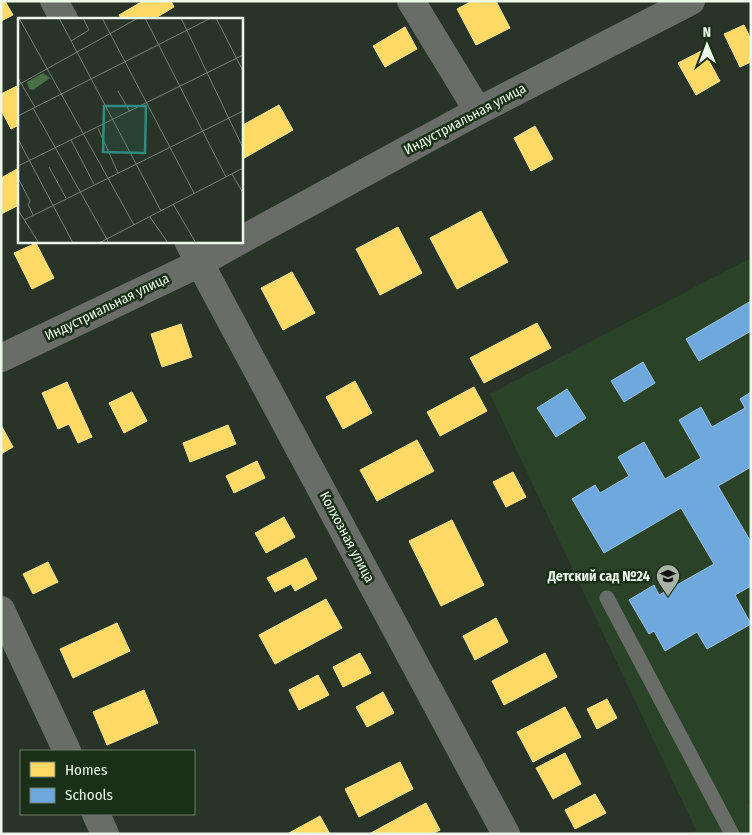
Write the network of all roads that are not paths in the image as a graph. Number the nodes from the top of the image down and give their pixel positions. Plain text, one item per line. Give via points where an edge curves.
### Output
1 (54, 1) edge
2 (411, 1) edge
3 (691, 1) edge
4 (63, 18) edge
5 (478, 111) junction
6 (242, 240) edge
7 (236, 242) edge
8 (194, 252) edge
9 (1, 358) edge
10 (607, 598) dead end
11 (1, 610) edge
12 (67, 750) edge
13 (96, 815) edge
14 (105, 834) edge
15 (506, 834) edge
16 (732, 834) edge

1 - 4 street
2 - 5 street
3 - 5 street, Индустриальная улица
5 - 6 street, Индустриальная улица
7 - 8 street, Индустриальная улица
8 - 9 street, Индустриальная улица
8 - 15 street, Колхозная улица
10 - 16 lane
11 - 12 street
13 - 14 street

